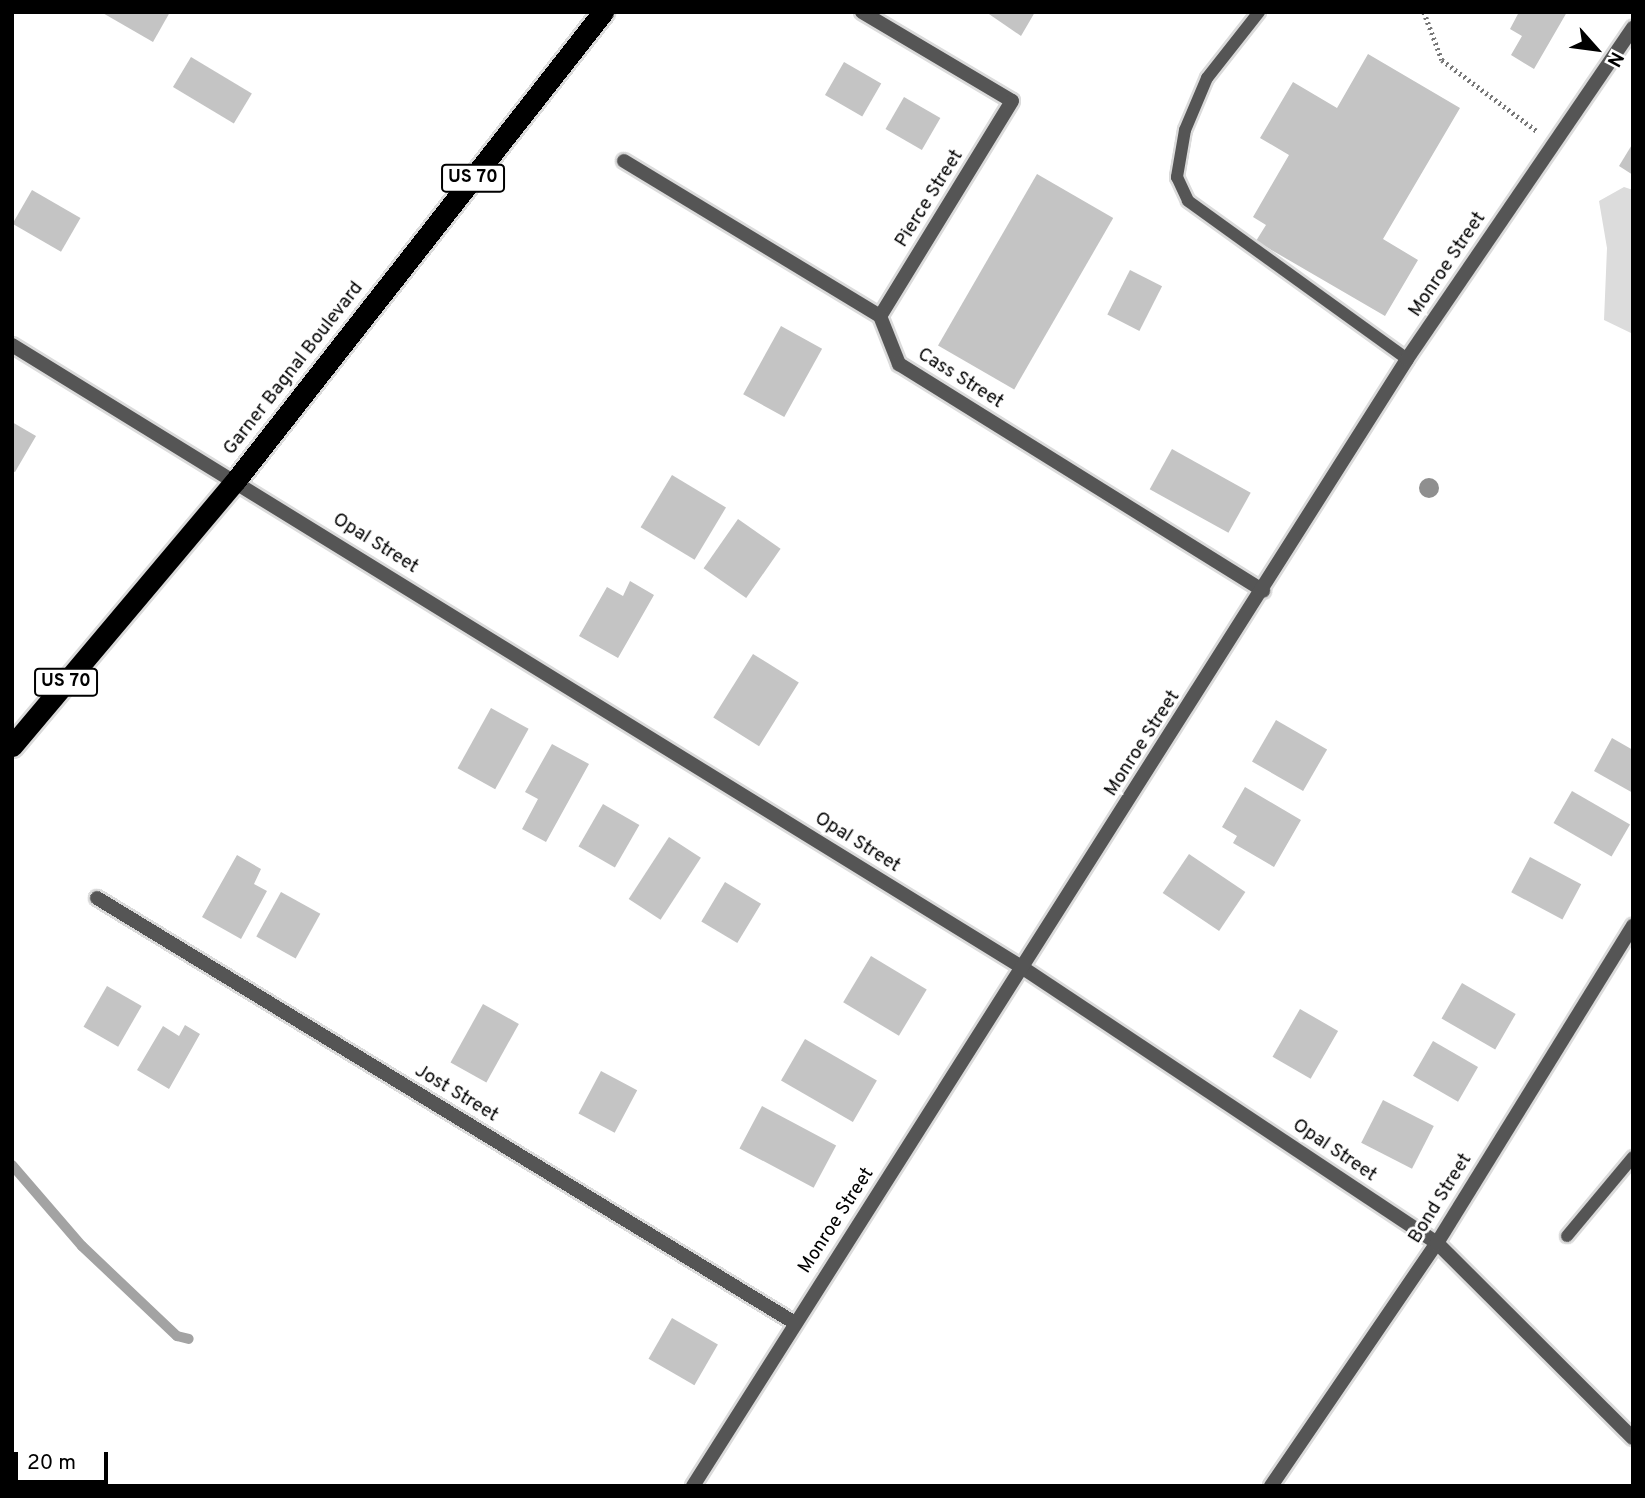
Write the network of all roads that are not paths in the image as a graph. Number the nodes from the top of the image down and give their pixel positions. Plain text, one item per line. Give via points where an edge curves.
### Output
1 (603, 12) edge
2 (862, 12) edge
3 (1259, 12) edge
4 (1631, 33) edge
5 (624, 161) dead end
6 (880, 317) junction
7 (12, 345) edge
8 (1407, 359) junction
9 (236, 480) junction
10 (1263, 591) junction
11 (12, 746) edge
12 (97, 898) dead end
13 (1633, 926) edge
14 (1023, 968) junction
15 (1633, 1157) edge
16 (1567, 1236) dead end
17 (1437, 1243) junction
18 (795, 1323) junction
19 (1633, 1438) edge
20 (693, 1486) edge
21 (1272, 1486) edge

1 - 9 highway, Garner Bagnal Boulevard / US 70
2 - 6 street, Pierce Street via 1012,101
3 - 8 lane via 1207,78 1185,130 1177,177 1188,201
4 - 8 street, Monroe Street
5 - 6 street
6 - 10 street, Cass Street via 899,364
7 - 9 street, Opal Street
8 - 10 street, Monroe Street
9 - 11 highway, Garner Bagnal Boulevard / US 70
9 - 14 street, Opal Street
10 - 14 street, Monroe Street
12 - 18 street, Jost Street
13 - 17 street, Bond Street
14 - 17 street, Opal Street
14 - 18 street, Monroe Street
15 - 16 lane
17 - 19 street, Opal Street
17 - 21 street, Bond Street
18 - 20 street, Monroe Street

